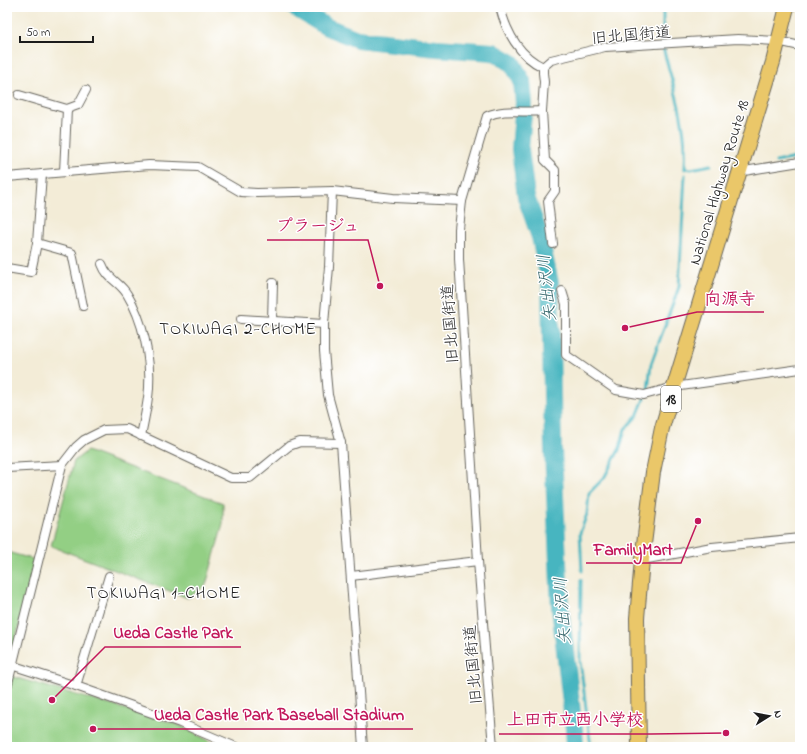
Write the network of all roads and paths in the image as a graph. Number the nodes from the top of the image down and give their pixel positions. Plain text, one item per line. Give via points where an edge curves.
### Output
1 (500, 7) edge
2 (787, 7) edge
3 (778, 41) junction
4 (800, 46) edge
5 (543, 67) junction
6 (86, 90) dead end
7 (19, 95) dead end
8 (67, 109) junction
9 (538, 112) junction
10 (800, 162) edge
11 (64, 172) junction
12 (738, 172) junction
13 (42, 174) junction
14 (7, 177) edge
15 (332, 191) junction
16 (462, 201) junction
17 (38, 243) junction
18 (553, 244) dead end
19 (102, 264) dead end
20 (7, 268) edge
21 (273, 283) dead end
22 (562, 291) dead end
23 (83, 306) dead end
24 (241, 319) dead end
25 (272, 321) junction
26 (324, 324) junction
27 (800, 369) edge
28 (674, 387) junction
29 (141, 436) junction
30 (341, 443) junction
31 (62, 465) junction
32 (7, 468) edge
33 (800, 538) edge
34 (642, 560) junction
35 (478, 561) junction
36 (109, 576) dead end
37 (351, 576) junction
38 (10, 665) edge
39 (76, 686) junction
40 (7, 687) edge
41 (236, 747) edge
42 (364, 747) edge
43 (493, 747) edge
44 (639, 747) edge

1 - 5 street via 504,25 511,38 521,50
2 - 3 highway, National Highway Route 18 / 18
3 - 4 street, 旧北国街道
3 - 5 street, 旧北国街道 via 738,39 605,47 551,60
3 - 12 highway, National Highway Route 18 / 18
5 - 9 street via 544,82
6 - 8 street via 78,105
7 - 8 street
8 - 11 street
9 - 16 street, 旧北国街道 via 494,113 487,116
9 - 18 street via 545,160 555,170 555,191 548,201
10 - 12 street
11 - 13 street
11 - 15 street via 149,165 198,167 241,192
12 - 28 highway, National Highway Route 18 / 18
13 - 14 street
13 - 17 street
15 - 16 street via 393,198
15 - 26 street
16 - 35 street, 旧北国街道 via 459,259
17 - 20 street via 31,272
17 - 23 street via 72,253
19 - 29 street via 106,274 127,294 142,327 149,388
21 - 25 street
22 - 28 street via 566,304 566,355 616,390 648,395
24 - 25 street
25 - 26 street
26 - 30 street via 328,395
27 - 28 street
28 - 34 highway, National Highway Route 18 / 18 via 653,472
29 - 30 street via 231,478 242,479 250,478 289,446 300,442
29 - 31 street via 127,429 104,430 84,440
30 - 37 street
31 - 32 street
31 - 38 street
33 - 34 street via 712,547
34 - 44 highway, National Highway Route 18 / 18 via 637,618
35 - 37 street
35 - 43 street, 旧北国街道
36 - 39 street
37 - 42 street
38 - 39 street
38 - 40 street
39 - 41 street via 180,723

